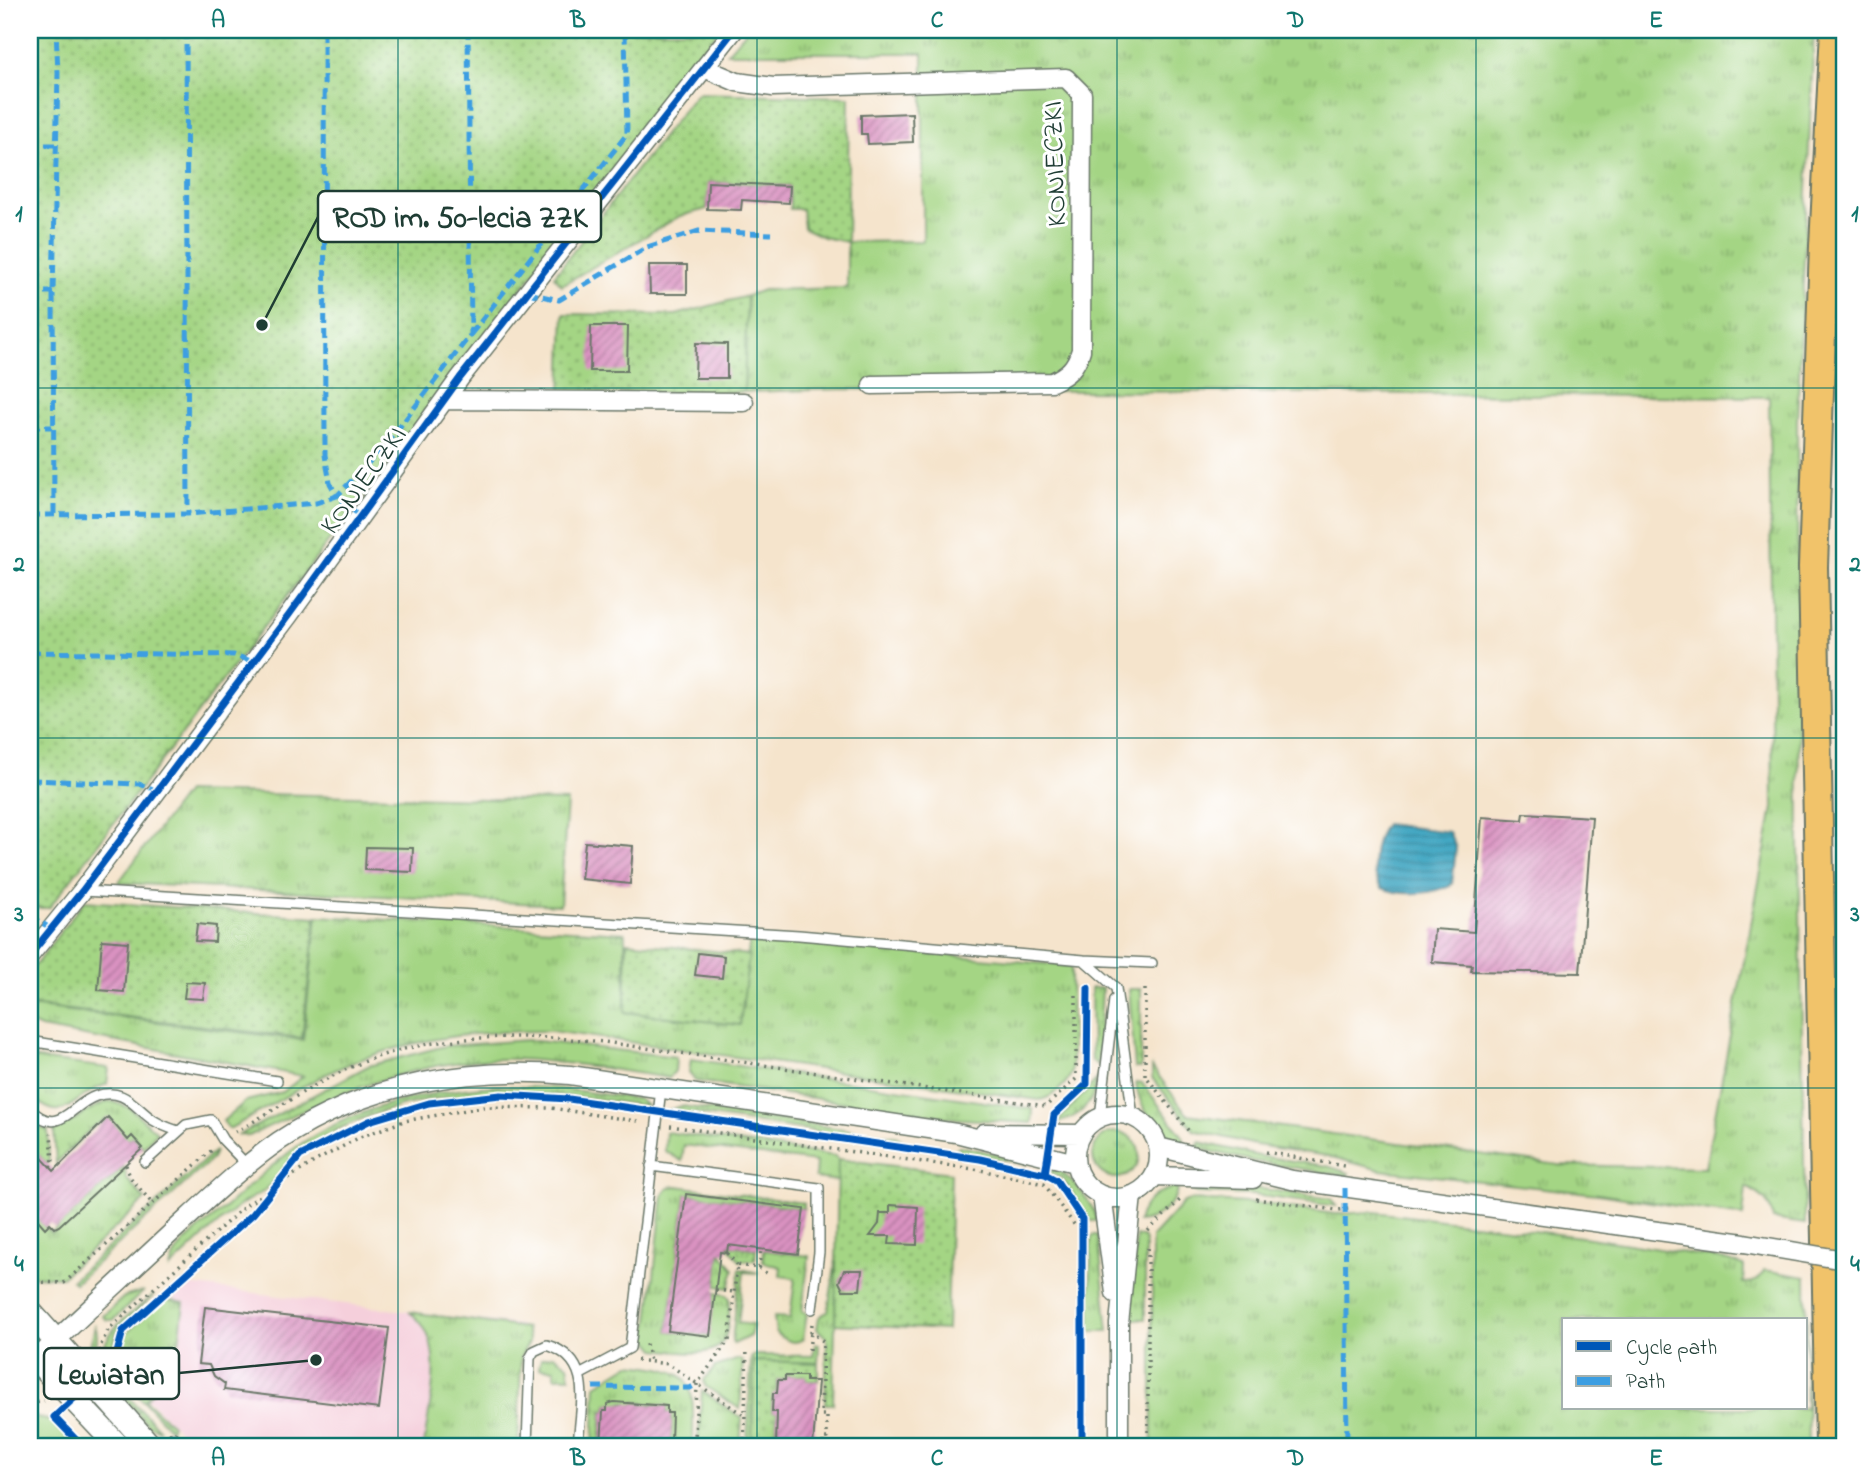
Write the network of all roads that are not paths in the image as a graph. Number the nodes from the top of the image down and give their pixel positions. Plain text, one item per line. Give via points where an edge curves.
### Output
1 (734, 30) edge
2 (1835, 30) edge
3 (704, 68) junction
4 (872, 385) dead end
5 (444, 400) junction
6 (744, 402) dead end
7 (82, 891) junction
8 (30, 955) edge
9 (1084, 960) junction
10 (1152, 963) dead end
11 (1116, 988) junction
12 (30, 1041) edge
13 (277, 1081) dead end
14 (660, 1089) junction
15 (30, 1109) edge
16 (1133, 1116) junction
17 (1100, 1117) junction
18 (178, 1131) junction
19 (957, 1133) junction
20 (1080, 1134) junction
21 (1158, 1147) junction
22 (145, 1162) dead end
23 (1075, 1163) junction
24 (247, 1165) junction
25 (651, 1166) junction
26 (1154, 1176) junction
27 (1292, 1180) junction
28 (1102, 1195) junction
29 (1132, 1195) junction
30 (1844, 1260) edge
31 (30, 1312) edge
32 (812, 1312) road end
33 (1119, 1324) junction
34 (55, 1341) junction
35 (32, 1360) edge
36 (581, 1374) junction
37 (173, 1437) dead end
38 (118, 1446) edge
39 (150, 1446) edge
40 (165, 1446) edge
41 (527, 1446) edge
42 (578, 1446) edge
43 (1119, 1446) edge
44 (1830, 1446) edge

1 - 3 street, KONIECZKI
2 - 44 main road via 1813,567
3 - 4 street, KONIECZKI via 737,82 773,87 1066,78 1082,94 1081,349 1077,364 1052,382
3 - 5 street, KONIECZKI
5 - 6 street
5 - 7 street, KONIECZKI via 354,528
7 - 8 street, KONIECZKI
7 - 9 lane via 799,935
9 - 10 lane
9 - 11 lane
11 - 16 lane
11 - 17 lane
12 - 13 lane
14 - 19 street
14 - 24 street via 527,1071 442,1077 353,1103 281,1140
14 - 25 lane
15 - 18 lane via 44,1120 65,1118 96,1096 107,1096 136,1102 149,1118
16 - 17 street via 1116,1113
16 - 21 street via 1149,1129
17 - 20 street
18 - 22 lane
18 - 24 lane via 193,1122 211,1120
19 - 20 street
19 - 23 street
20 - 23 street
21 - 26 street
21 - 27 street
23 - 28 street via 1084,1183
24 - 34 street
25 - 32 lane via 819,1188 819,1252
25 - 36 lane via 630,1348
26 - 27 street
26 - 29 street
27 - 30 street, bridge
28 - 29 street
28 - 33 street
29 - 33 street
31 - 34 street
33 - 43 street
34 - 35 street
34 - 39 street via 99,1375
35 - 38 street
36 - 41 lane via 578,1365 557,1348 547,1345 534,1351
36 - 42 lane
37 - 40 lane

